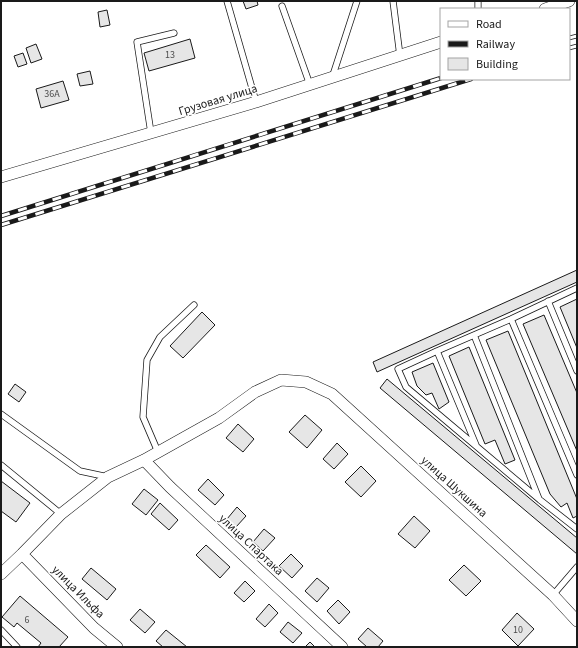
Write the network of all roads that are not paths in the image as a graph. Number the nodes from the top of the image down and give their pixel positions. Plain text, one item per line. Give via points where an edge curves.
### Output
1 (227, 1) edge
2 (357, 1) edge
3 (393, 1) edge
4 (569, 1) edge
5 (282, 6) dead end
6 (548, 8) edge
7 (174, 32) dead end
8 (440, 42) edge
9 (400, 56) junction
10 (331, 78) junction
11 (310, 85) junction
12 (256, 102) junction
13 (151, 133) junction
14 (1, 177) edge
15 (577, 288) edge
16 (548, 301) junction
17 (194, 305) dead end
18 (511, 319) junction
19 (474, 335) junction
20 (437, 351) junction
21 (577, 371) edge
22 (1, 414) edge
23 (476, 446) junction
24 (158, 452) junction
25 (144, 460) junction
26 (1, 465) edge
27 (577, 475) edge
28 (108, 477) junction
29 (540, 500) junction
30 (61, 514) junction
31 (577, 529) edge
32 (22, 554) junction
33 (577, 567) edge
34 (1, 574) edge
35 (553, 595) junction
36 (577, 621) edge
37 (1, 630) edge
38 (17, 647) edge
39 (117, 647) edge
40 (342, 647) edge

1 - 12 lane
2 - 10 lane
3 - 9 lane
4 - 6 street
5 - 11 lane
7 - 13 lane via 137,42
8 - 9 street, Грузовая улица
9 - 10 street, Грузовая улица
10 - 11 street, Грузовая улица
11 - 12 street, Грузовая улица
12 - 13 street, Грузовая улица
13 - 14 street, Грузовая улица
15 - 16 lane
16 - 18 lane
16 - 21 lane
17 - 24 lane via 160,338 147,360 143,417
18 - 19 lane
18 - 27 lane
19 - 20 lane
19 - 29 lane
20 - 23 lane
20 - 23 lane via 398,369 406,387
22 - 28 lane via 80,471
23 - 29 lane
24 - 25 street
24 - 35 street, улица Шукшина via 219,418 255,392 281,380 306,382 332,394
25 - 28 street
25 - 40 street, улица Спартака via 170,488
26 - 30 lane
28 - 30 street
29 - 31 lane
30 - 32 street
32 - 34 street
32 - 39 street, улица Ильфа via 94,628
33 - 35 lane
35 - 36 street, улица Шукшина
37 - 38 lane

